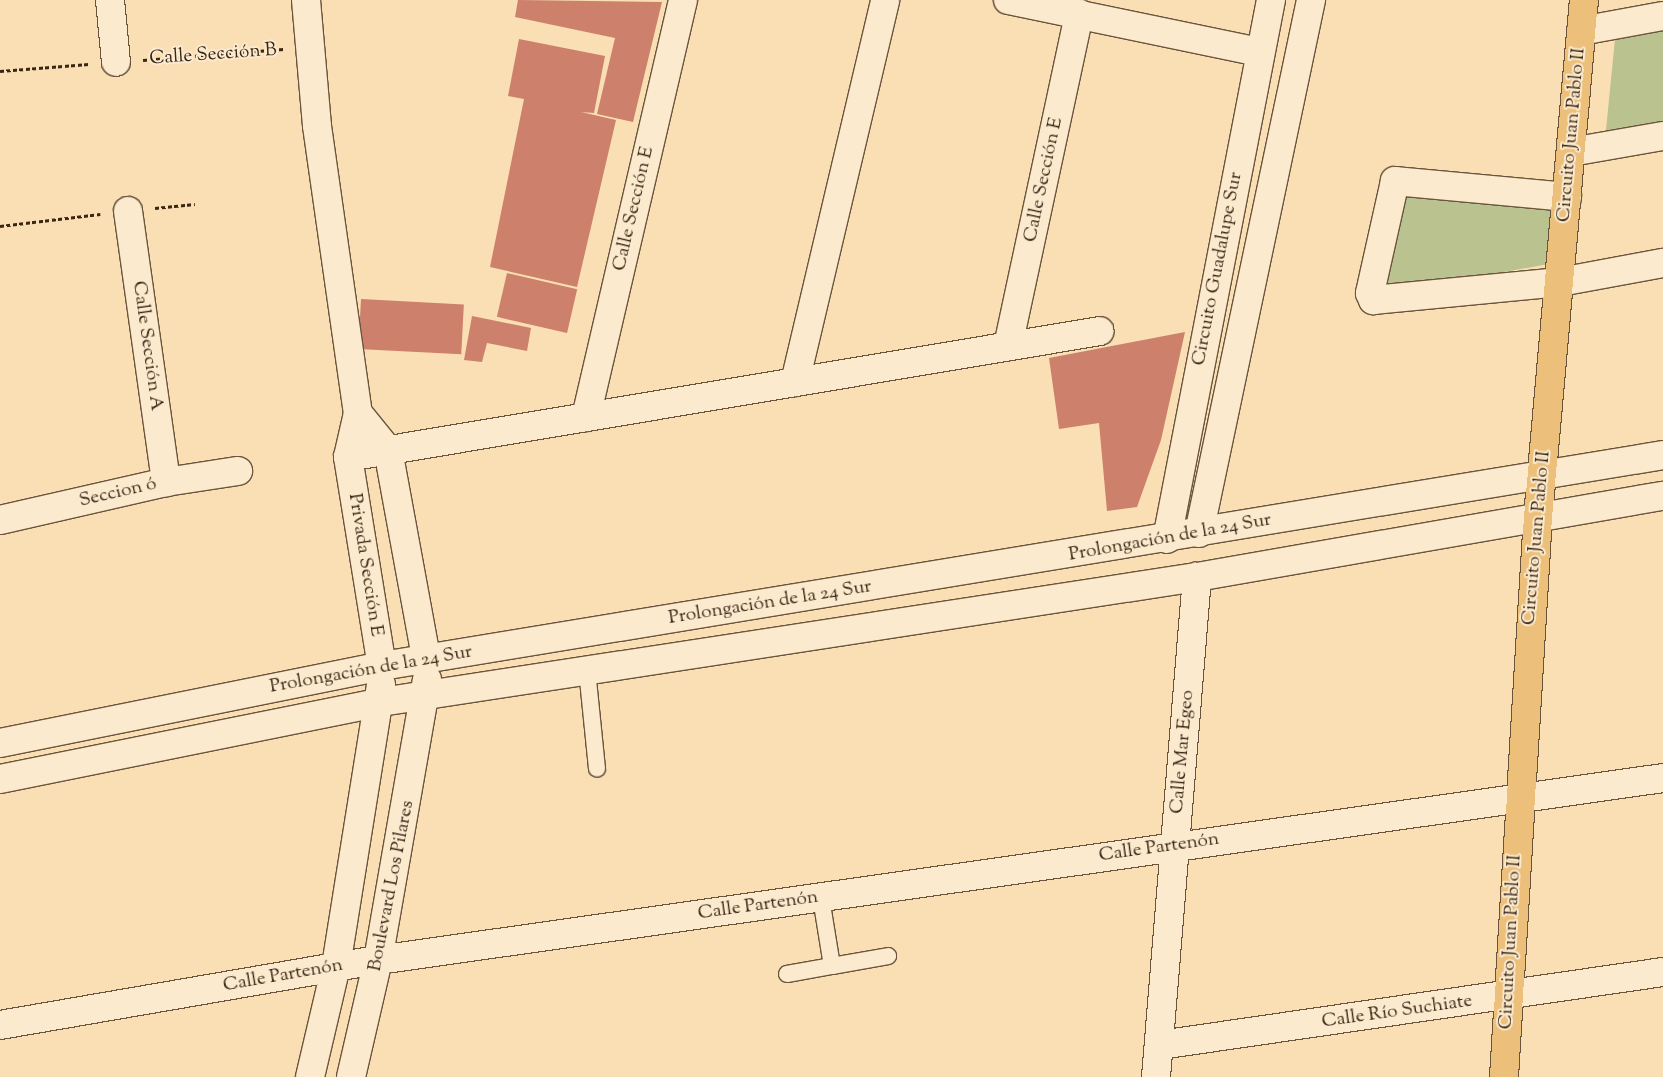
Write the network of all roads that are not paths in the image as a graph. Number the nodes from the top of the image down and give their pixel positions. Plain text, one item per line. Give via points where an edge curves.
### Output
1 (110, 0) edge
2 (306, 0) edge
3 (683, 0) edge
4 (885, 0) edge
5 (1008, 0) edge
6 (1271, 0) edge
7 (1311, 0) edge
8 (1579, 0) edge
9 (1079, 14) junction
10 (1663, 16) edge
11 (1582, 32) junction
12 (1260, 52) junction
13 (116, 62) road end
14 (1663, 136) edge
15 (1242, 146) junction
16 (1279, 152) junction
17 (1570, 152) junction
18 (1567, 197) junction
19 (128, 211) road end
20 (1663, 263) edge
21 (1560, 282) junction
22 (1100, 331) dead end
23 (1008, 346) junction
24 (796, 382) junction
25 (358, 413) junction
26 (586, 417) junction
27 (388, 450) junction
28 (1663, 455) edge
29 (348, 457) junction
30 (238, 471) dead end
31 (1542, 474) junction
32 (166, 482) junction
33 (1663, 496) edge
34 (1538, 517) junction
35 (0, 520) edge
36 (1199, 533) junction
37 (1167, 539) junction
38 (1197, 577) junction
39 (426, 658) junction
40 (382, 666) junction
41 (587, 670) junction
42 (428, 694) junction
43 (381, 702) junction
44 (0, 743) edge
45 (597, 768) dead end
46 (1663, 778) edge
47 (0, 779) edge
48 (1518, 800) junction
49 (1175, 846) junction
50 (821, 898) junction
51 (888, 956) dead end
52 (378, 960) junction
53 (336, 966) junction
54 (832, 966) junction
55 (1663, 972) edge
56 (787, 974) dead end
57 (1509, 997) junction
58 (0, 1025) edge
59 (1160, 1045) junction
60 (310, 1077) edge
61 (351, 1077) edge
62 (1156, 1077) edge
63 (1504, 1077) edge

1 - 13 street
2 - 25 street
3 - 26 street, Calle Sección E
4 - 24 street
5 - 9 street
6 - 12 street, Circuito Guadalupe Sur
7 - 16 street, Circuito Guadalupe Sur
8 - 11 main road, Circuito Juan Pablo II
9 - 12 street
9 - 23 street, Calle Sección E
10 - 11 street
11 - 17 main road, Circuito Juan Pablo II
12 - 15 street, Circuito Guadalupe Sur
14 - 17 street
15 - 16 street
15 - 37 street, Circuito Guadalupe Sur
16 - 36 street, Circuito Guadalupe Sur
17 - 18 main road, Circuito Juan Pablo II
18 - 21 main road, Circuito Juan Pablo II
18 - 21 street via 1395,181 1370,293 1380,302
19 - 32 street, Calle Sección A
20 - 21 street
21 - 31 main road, Circuito Juan Pablo II
22 - 23 street
23 - 24 street
24 - 26 street
25 - 27 street
25 - 29 street
26 - 27 street
27 - 29 street
27 - 39 street
28 - 31 street, Prolongación de la 24 Sur
29 - 40 street, Privada Sección E
30 - 32 street, Seccion ó
31 - 34 main road, Circuito Juan Pablo II
31 - 36 street, Prolongación de la 24 Sur
32 - 35 street, Seccion ó
33 - 34 street, Prolongación de la 24 Sur
34 - 38 street, Prolongación de la 24 Sur
34 - 48 main road, Circuito Juan Pablo II
36 - 37 street, Prolongación de la 24 Sur
37 - 39 street, Prolongación de la 24 Sur
38 - 41 street, Prolongación de la 24 Sur
38 - 49 street, Calle Mar Egeo
39 - 40 street, Prolongación de la 24 Sur
39 - 42 street
40 - 43 street, Privada Sección E
40 - 44 street, Prolongación de la 24 Sur
41 - 42 street, Prolongación de la 24 Sur
41 - 45 lane
42 - 43 street, Prolongación de la 24 Sur
42 - 52 street, Boulevard Los Pilares
43 - 47 street, Prolongación de la 24 Sur
43 - 53 street
46 - 48 street, Calle Partenón
48 - 49 street, Calle Partenón
48 - 57 main road, Circuito Juan Pablo II
49 - 50 street, Calle Partenón
49 - 59 street, Calle Mar Egeo
50 - 52 street, Calle Partenón
50 - 54 lane
51 - 54 lane
52 - 53 street, Calle Partenón
52 - 61 street, Boulevard Los Pilares
53 - 58 street, Calle Partenón
53 - 60 street
54 - 56 lane
55 - 57 street, Calle Río Suchiate
57 - 59 street, Calle Río Suchiate
57 - 63 main road, Circuito Juan Pablo II
59 - 62 street, Calle Mar Egeo

